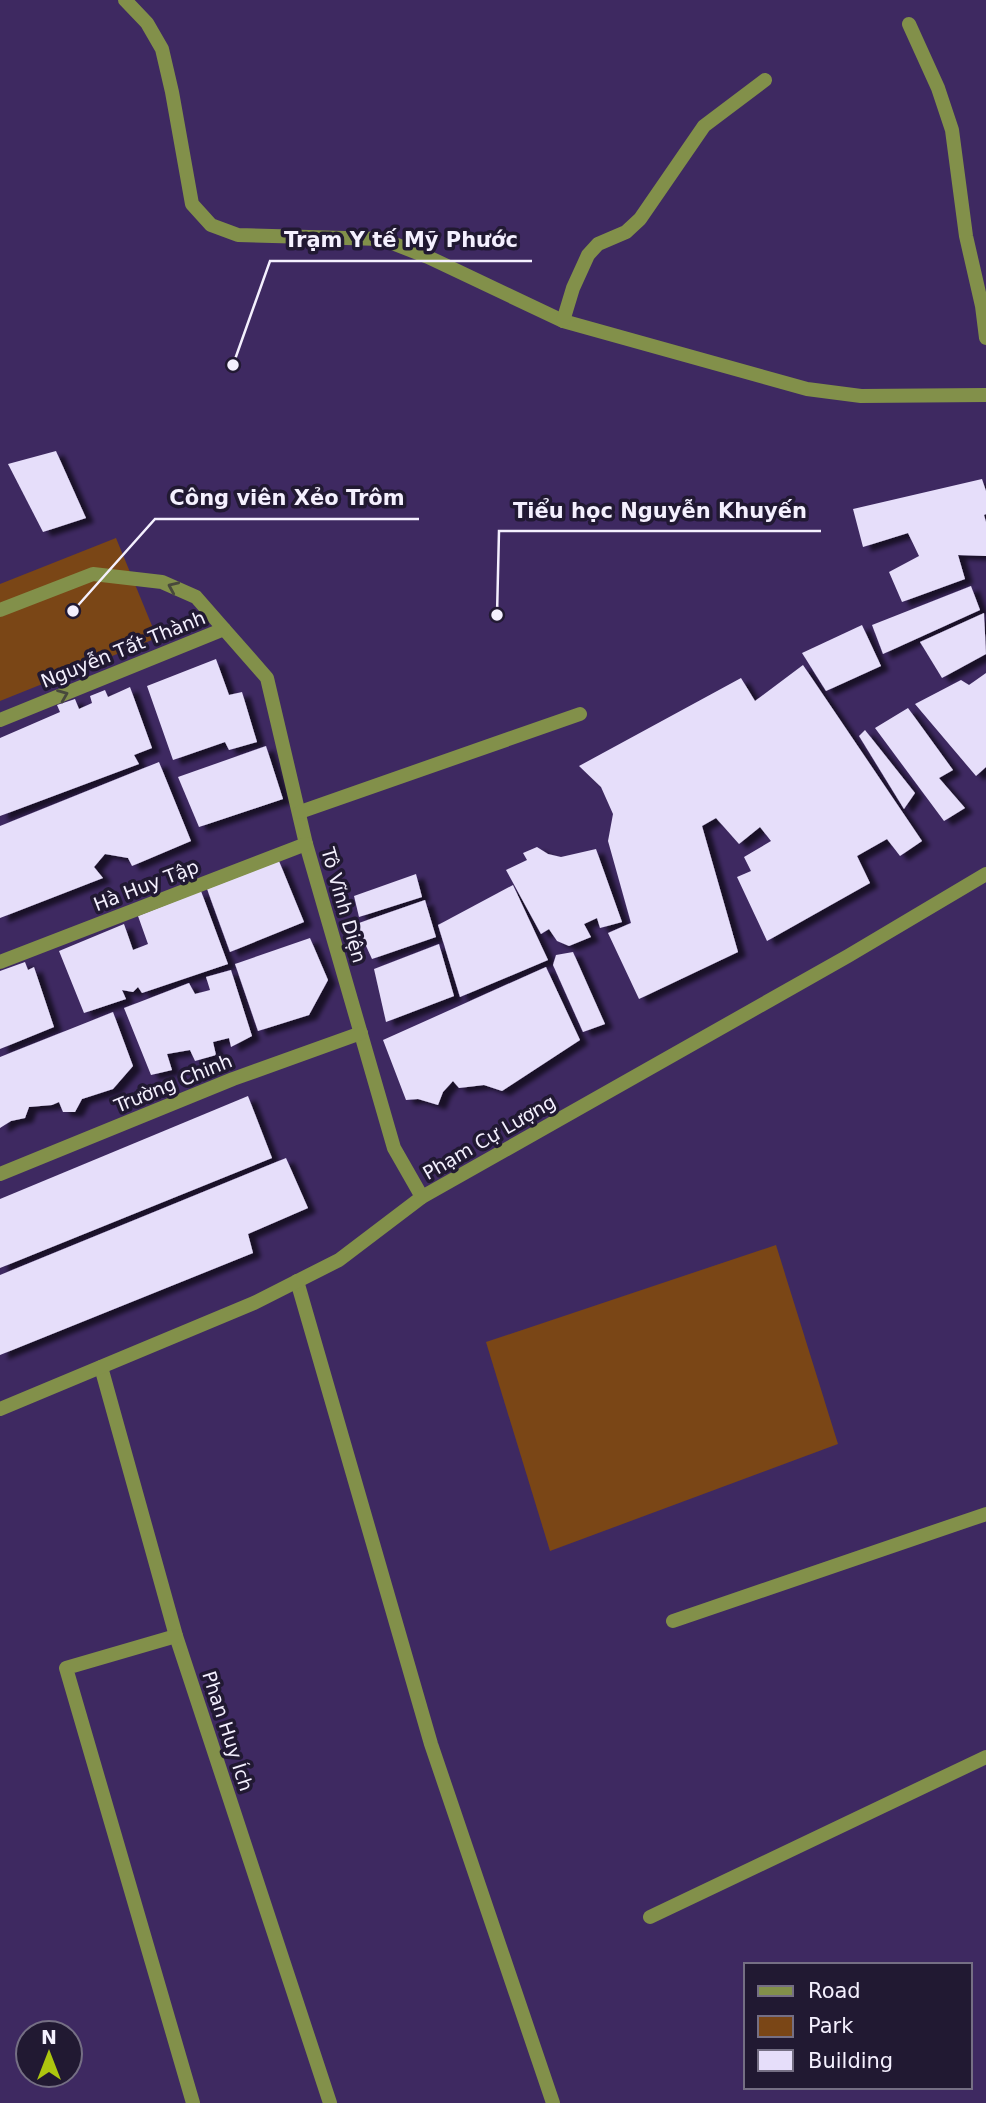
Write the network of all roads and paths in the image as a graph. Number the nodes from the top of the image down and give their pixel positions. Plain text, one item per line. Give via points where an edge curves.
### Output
1 (125, 0) edge
2 (909, 24) dead end
3 (765, 79) dead end
4 (563, 321) junction
5 (986, 338) edge
6 (986, 395) edge
7 (0, 610) edge
8 (224, 629) junction
9 (580, 714) dead end
10 (0, 720) edge
11 (300, 812) junction
12 (306, 844) junction
13 (986, 874) edge
14 (0, 962) edge
15 (361, 1032) junction
16 (0, 1174) edge
17 (422, 1197) junction
18 (297, 1281) junction
19 (101, 1367) junction
20 (0, 1409) edge
21 (986, 1514) edge
22 (673, 1621) dead end
23 (176, 1636) junction
24 (986, 1757) edge
25 (650, 1917) dead end
26 (194, 2103) edge
27 (330, 2103) edge
28 (553, 2103) edge

1 - 4 street via 147,23 162,49 192,204 211,225 238,235 382,239
2 - 5 street via 952,130
3 - 4 street via 704,126 640,219 588,255
4 - 6 street via 835,394
8 -> 7 street, Nguyễn Tất Thành via 196,597 162,582 93,573
10 -> 8 street, Nguyễn Tất Thành
8 - 11 street, Tô Vĩnh Diện via 267,678
9 - 11 street
11 - 12 street, Tô Vĩnh Diện
12 - 14 street, Hà Huy Tập
12 - 15 street, Tô Vĩnh Diện
13 - 17 street, Phạm Cự Lượng
15 - 16 street, Trường Chinh
15 - 17 street, Tô Vĩnh Diện via 394,1148
17 - 18 street, Phạm Cự Lượng via 339,1260
18 - 19 street, Phạm Cự Lượng
18 - 28 street via 431,1744
19 - 20 street, Phạm Cự Lượng
19 - 23 street, Phan Huy Ích
21 - 22 street
23 - 26 street via 66,1668
23 - 27 street, Phan Huy Ích
24 - 25 street

